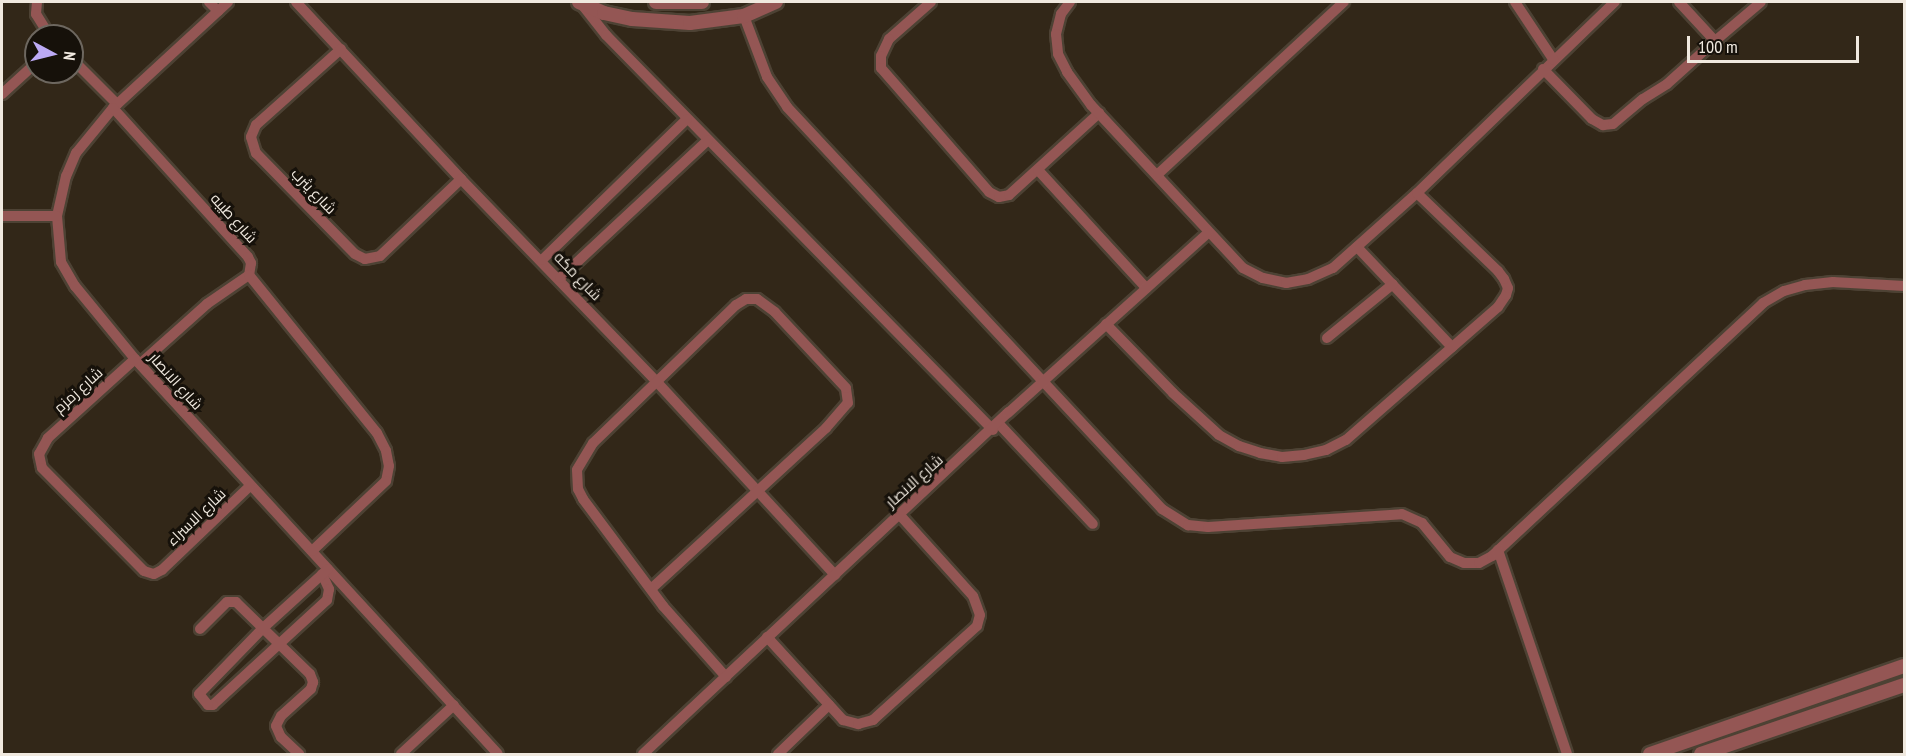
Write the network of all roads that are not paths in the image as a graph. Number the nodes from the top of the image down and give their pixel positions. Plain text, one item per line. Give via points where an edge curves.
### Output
1 (37, 2) edge
2 (209, 2) edge
3 (228, 2) edge
4 (296, 2) edge
5 (580, 2) edge
6 (656, 2) edge
7 (702, 2) edge
8 (776, 2) edge
9 (931, 2) edge
10 (1070, 2) edge
11 (1344, 2) edge
12 (1515, 2) edge
13 (1615, 2) edge
14 (1679, 2) edge
15 (1761, 2) edge
16 (218, 11) junction
17 (744, 16) junction
18 (42, 24) edge
19 (1715, 41) junction
20 (341, 49) junction
21 (1553, 58) junction
22 (1542, 69) junction
23 (84, 73) edge
24 (24, 74) edge
25 (2, 94) edge
26 (115, 106) junction
27 (1099, 113) junction
28 (687, 119) junction
29 (708, 140) junction
30 (1038, 170) junction
31 (1157, 175) junction
32 (461, 178) junction
33 (1417, 192) junction
34 (2, 216) edge
35 (57, 216) junction
36 (1208, 233) junction
37 (1357, 247) junction
38 (542, 260) junction
39 (249, 275) junction
40 (560, 279) junction
41 (1393, 284) junction
42 (1905, 286) edge
43 (1146, 288) junction
44 (1106, 324) junction
45 (1327, 339) dead end
46 (1452, 347) junction
47 (138, 361) junction
48 (656, 381) junction
49 (1043, 382) junction
50 (996, 427) junction
51 (250, 486) junction
52 (756, 491) junction
53 (899, 514) junction
54 (1093, 524) dead end
55 (1497, 550) junction
56 (312, 551) junction
57 (162, 570) joint
58 (325, 571) junction
59 (835, 575) junction
60 (651, 589) junction
61 (200, 629) dead end
62 (262, 629) junction
63 (767, 637) junction
64 (280, 644) junction
65 (1905, 666) edge
66 (726, 676) junction
67 (1905, 685) edge
68 (453, 705) junction
69 (830, 705) junction
70 (1728, 750) edge
71 (299, 754) edge
72 (401, 754) edge
73 (498, 754) edge
74 (643, 754) edge
75 (778, 754) edge
76 (1567, 754) edge
77 (1650, 754) edge
78 (1701, 754) edge

1 - 18 street via 36,14
2 - 16 street
3 - 16 street, شارع الانصار
4 - 20 street, شارع مكه
5 - 17 street via 604,13 661,22
5 - 28 street via 606,35
6 - 7 street
8 - 17 street
9 - 30 street via 889,39 881,56 881,68 988,192 999,197 1009,195
10 - 27 street via 1061,14 1056,34 1058,54 1066,72
11 - 31 street
12 - 21 street
13 - 21 street
14 - 19 street
15 - 19 street
16 - 26 street, شارع الانصار
17 - 49 street via 767,77 787,106
19 - 22 street via 1667,84 1613,124 1603,125 1592,119
20 - 32 street, شارع مكه
20 - 32 street, شارع يثرب via 256,125 250,137 256,153 364,259 380,256
21 - 22 street
22 - 33 street
23 - 26 street, شارع طيبه
24 - 25 street
26 - 35 street, شارع الانصار via 76,153
26 - 39 street, شارع طيبه via 249,257
27 - 30 street
27 - 31 street
28 - 29 street
28 - 38 street
29 - 40 street
29 - 50 street
30 - 43 street
31 - 36 street
32 - 38 street, شارع مكه
33 - 37 street
33 - 46 street via 1498,271 1508,288 1498,307
34 - 35 street
35 - 47 street, شارع الانصار via 61,262 75,286
36 - 37 street via 1243,268 1286,283 1333,268
36 - 43 street, شارع الانصار
37 - 41 street
38 - 40 street, شارع مكه
39 - 47 street
39 - 56 street via 377,433 386,451 387,481
40 - 48 street, شارع مكه
41 - 45 street
41 - 46 street
42 - 55 street via 1833,282 1805,285 1763,303
43 - 44 street, شارع الانصار
44 - 46 street via 1219,435 1239,446 1282,457 1304,456 1346,440
44 - 49 street, شارع الانصار
47 - 51 street, شارع الانصار
47 - 57 street, شارع زمزم via 42,445 39,454 42,468 144,571 154,574
48 - 52 street, شارع مكه
48 - 52 street via 736,304 757,299 775,312 846,388 848,404 844,411
48 - 60 street via 593,443 581,459 576,479 584,499
49 - 50 street, شارع الانصار
49 - 55 street via 1162,509 1188,525 1208,527 1402,514 1422,523 1457,561 1479,563
50 - 53 street, شارع الانصار
50 - 54 street
51 - 56 street, شارع الانصار
51 - 57 street, شارع الاسراء
52 - 59 street, شارع مكه
52 - 60 street
53 - 59 street, شارع الانصار
53 - 69 street via 973,596 980,615 977,626 873,720 858,724 843,720
55 - 76 street
56 - 58 street, شارع الانصار
58 - 62 street
58 - 64 street via 327,600
58 - 68 street, شارع الانصار
59 - 63 street, شارع الانصار
60 - 66 street via 688,637
61 - 62 street via 227,602 236,602
62 - 64 street
62 - 64 street via 199,694 208,705 213,705
63 - 66 street, شارع الانصار
63 - 69 street
64 - 71 street via 312,682 311,689 281,716 276,726 281,737
65 - 77 street
66 - 74 street, شارع الانصار
67 - 70 street
68 - 72 street
68 - 73 street, شارع الانصار
69 - 75 street
70 - 78 street

